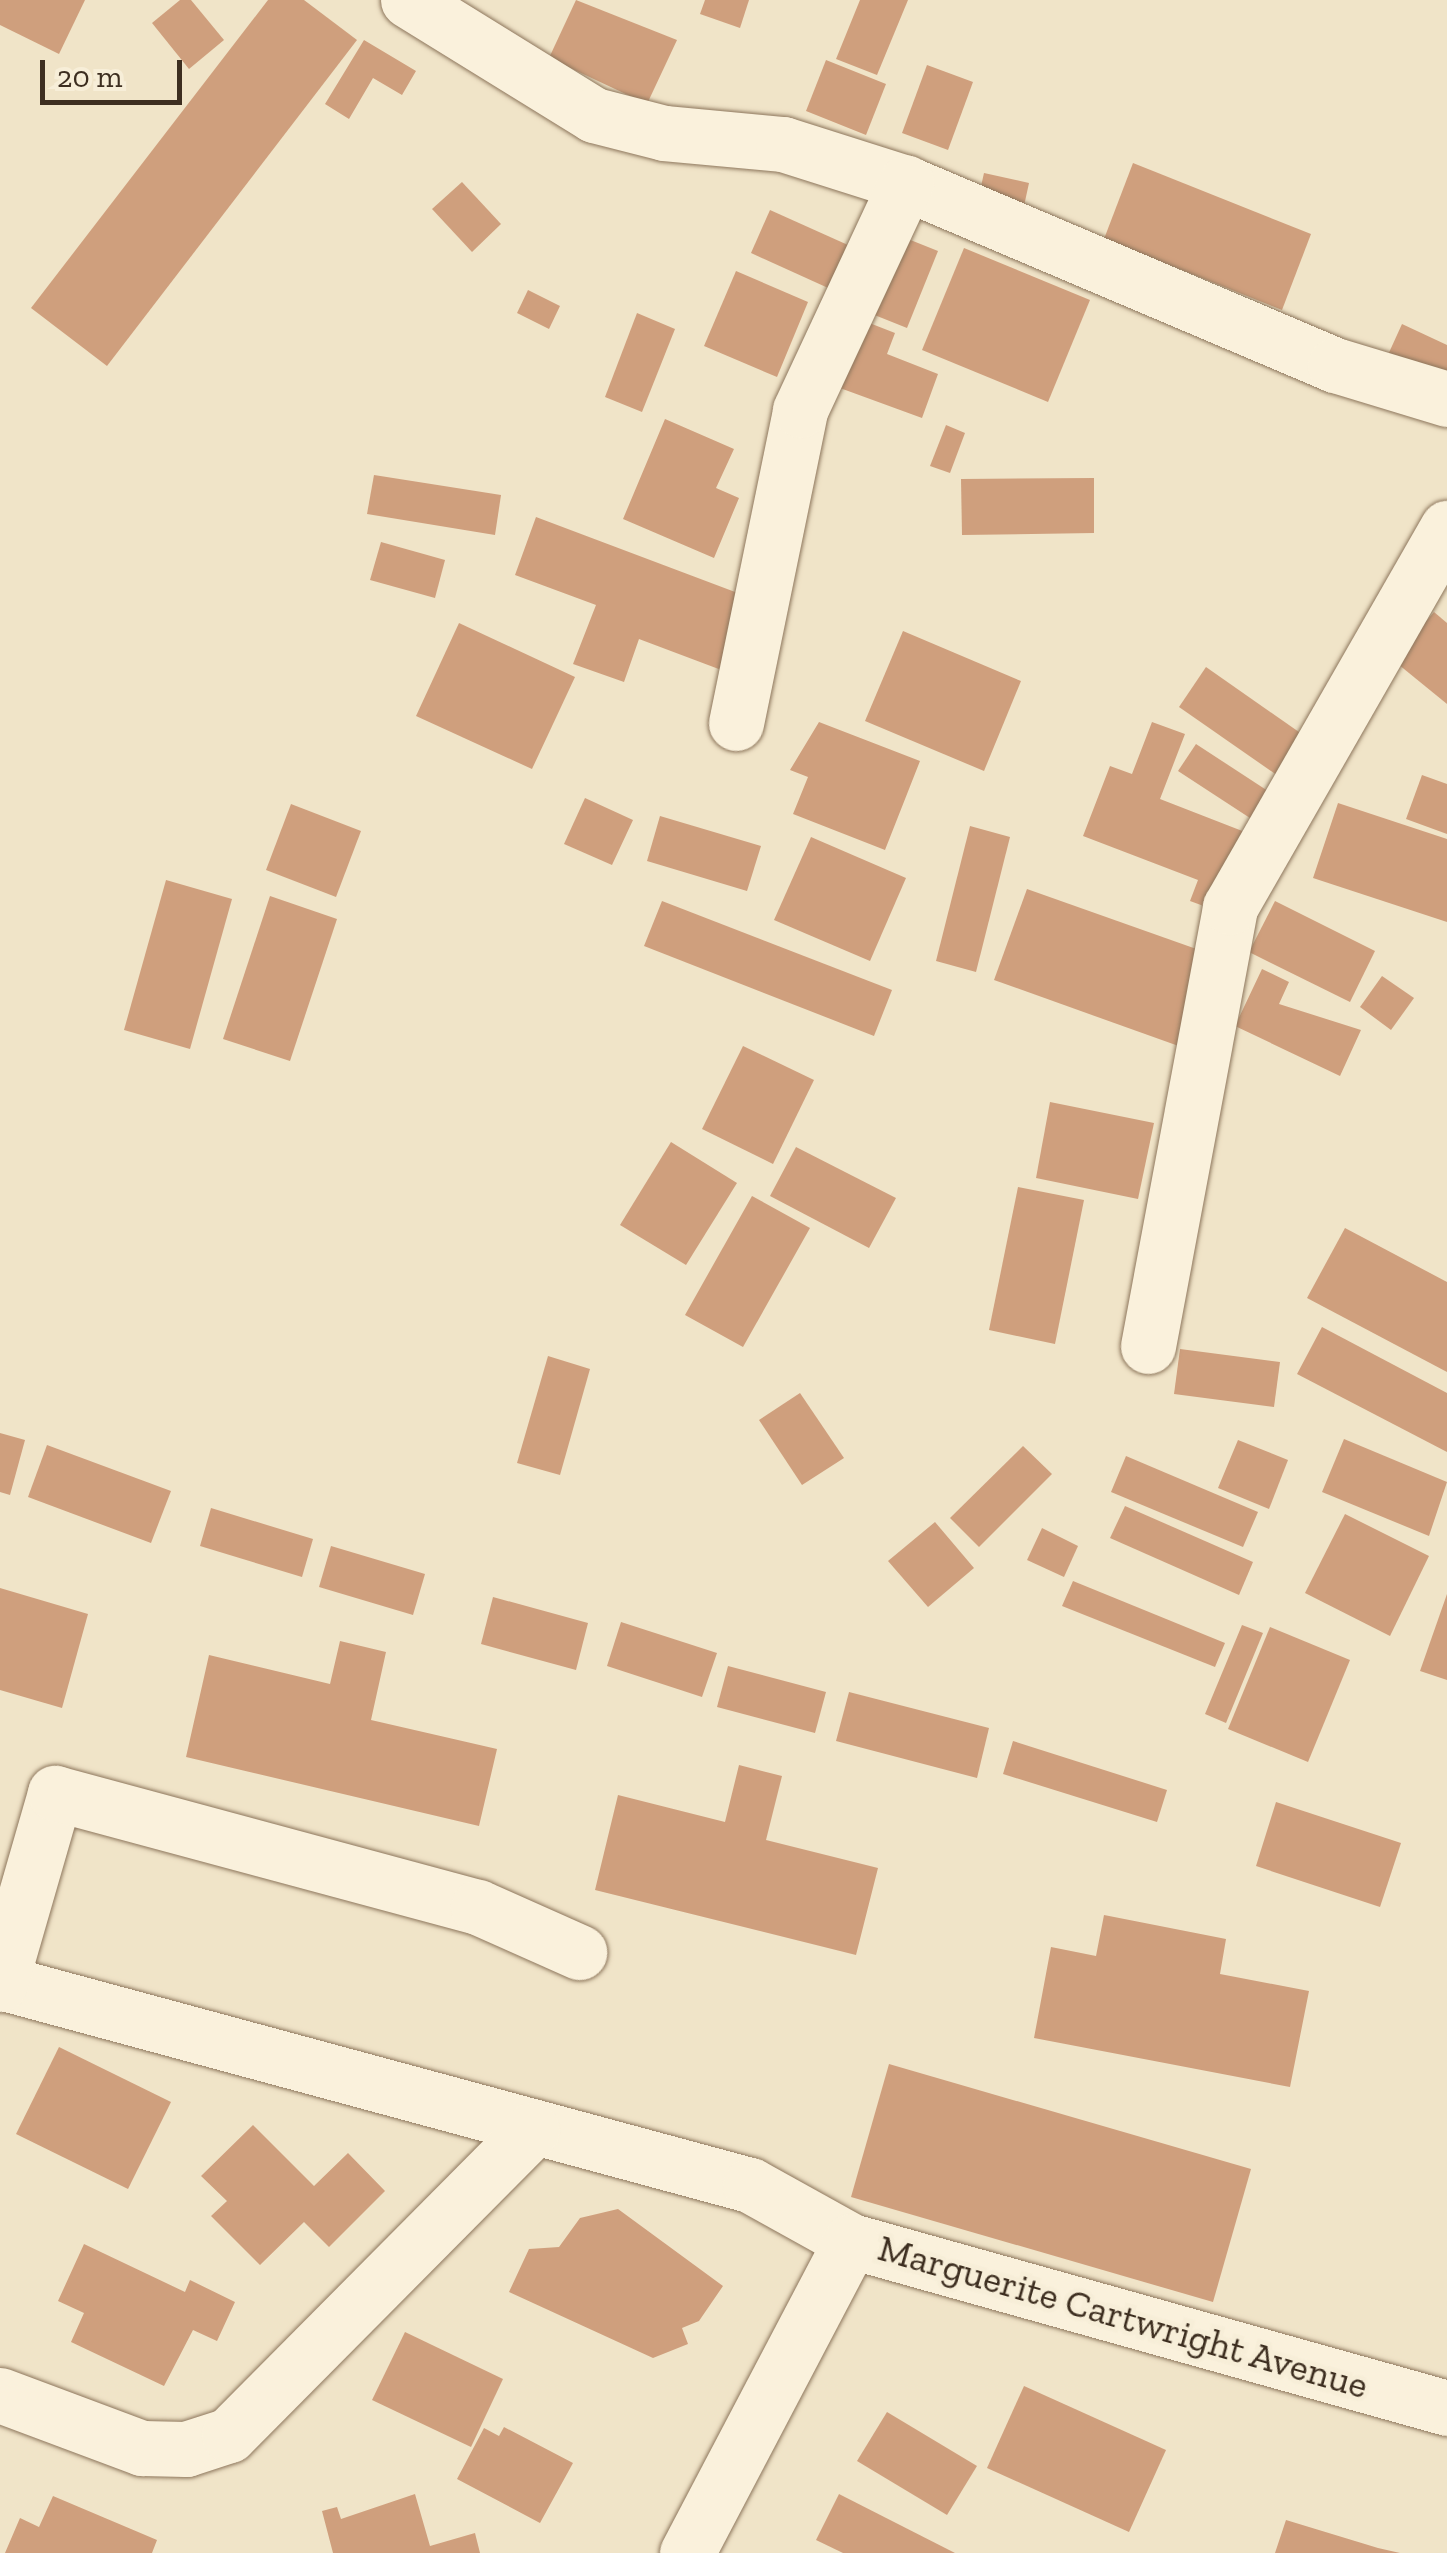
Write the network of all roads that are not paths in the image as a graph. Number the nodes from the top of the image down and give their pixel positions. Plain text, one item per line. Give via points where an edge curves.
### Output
1 (408, 0) edge
2 (906, 183) junction
3 (1447, 399) edge
4 (1447, 528) edge
5 (736, 723) dead end
6 (1148, 1346) dead end
7 (580, 1952) dead end
8 (0, 1983) edge
9 (532, 2130) junction
10 (850, 2241) junction
11 (0, 2394) edge
12 (1447, 2408) edge
13 (687, 2553) edge

1 - 2 street via 594,115 783,144
2 - 3 street via 1335,365
2 - 5 street via 800,410
4 - 6 street via 1230,906
7 - 8 street via 478,1907 54,1793
8 - 9 street
9 - 10 street via 750,2185
9 - 11 street via 229,2434 186,2449 142,2448
10 - 12 street, Marguerite Cartwright Avenue
10 - 13 street, Marguerite Cartwright Avenue

